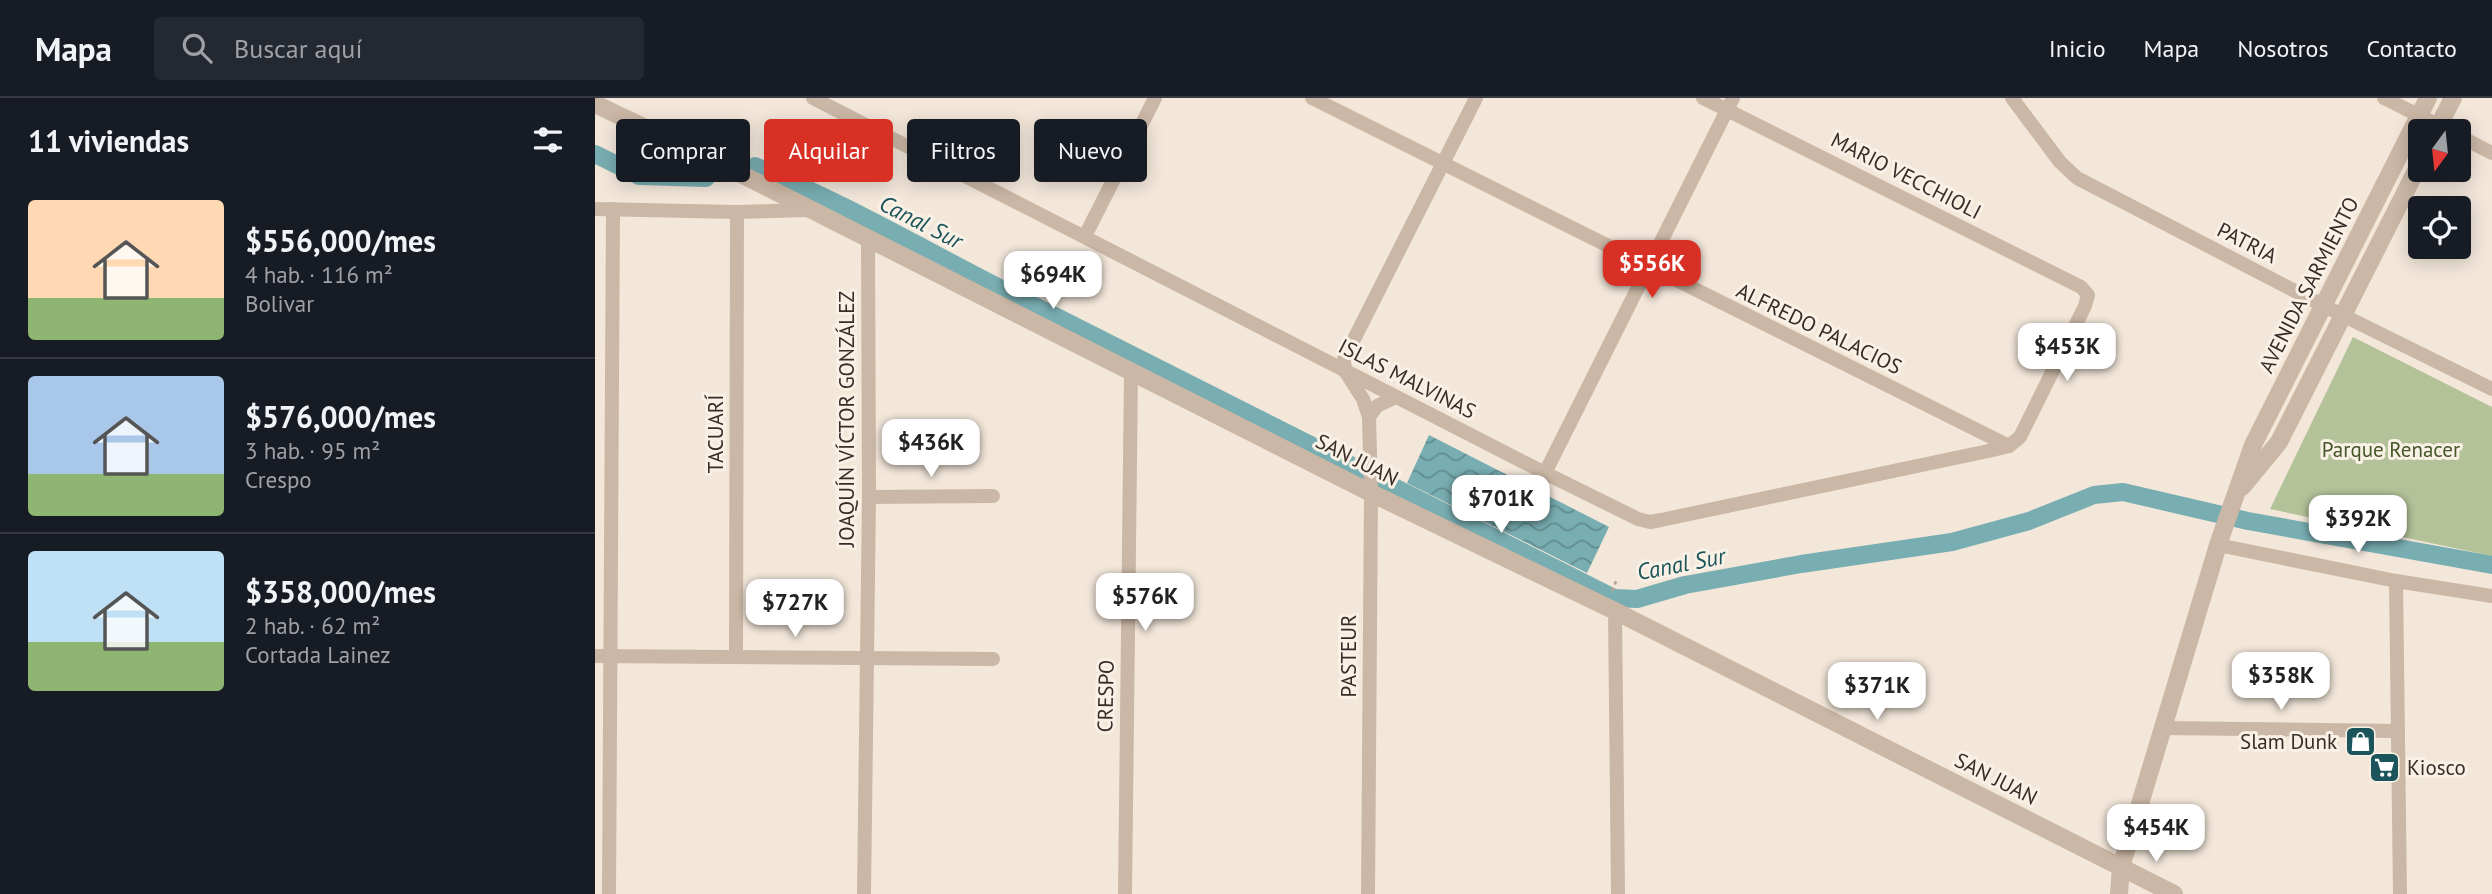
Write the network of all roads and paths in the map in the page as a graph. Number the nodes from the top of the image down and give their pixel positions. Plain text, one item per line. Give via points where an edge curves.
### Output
1 (1155, 98) edge
2 (1312, 98) edge
3 (1476, 98) edge
4 (1703, 98) edge
5 (2012, 98) edge
6 (2384, 98) edge
7 (2428, 98) edge
8 (2453, 98) edge
9 (819, 99) edge
10 (595, 104) edge
11 (1731, 104) edge
12 (2419, 116) junction
13 (2424, 119) edge
14 (2445, 119) edge
15 (2471, 142) edge
16 (2492, 153) edge
17 (1444, 164) junction
18 (2411, 182) edge
19 (595, 209) edge
20 (613, 209) junction
21 (809, 210) junction
22 (737, 212) junction
23 (1085, 236) junction
24 (867, 238) junction
25 (1649, 268) junction
26 (2324, 306) junction
27 (2344, 317) junction
28 (1345, 371) junction
29 (1131, 372) junction
30 (2492, 389) edge
31 (1396, 397) junction
32 (1369, 424) junction
33 (2009, 446) junction
34 (1545, 473) junction
35 (1371, 493) junction
36 (2235, 494) junction
37 (992, 496) dead end
38 (869, 497) junction
39 (2220, 540) junction
40 (2396, 581) junction
41 (2492, 596) edge
42 (1615, 611) junction
43 (595, 656) edge
44 (611, 656) junction
45 (736, 656) junction
46 (867, 656) junction
47 (993, 659) dead end
48 (2163, 728) junction
49 (2398, 731) junction
50 (2121, 867) junction
51 (2152, 888) edge
52 (609, 894) edge
53 (864, 894) edge
54 (1125, 894) edge
55 (1368, 894) edge
56 (1618, 894) edge
57 (2119, 894) edge
58 (2175, 894) edge
59 (2400, 894) edge

1 - 23 street
2 - 17 street, ALFREDO PALACIOS
3 - 17 street
4 - 11 street, MARIO VECCHIOLI
5 - 26 street, PATRIA via 2077,178
6 - 12 street
7 - 12 street, AVENIDA SARMIENTO
8 - 14 street
9 - 23 street, ISLAS MALVINAS
10 - 21 street, SAN JUAN
11 - 25 street
11 - 33 street, MARIO VECCHIOLI via 2081,287 2088,295 2020,438
12 - 13 street
12 - 26 street, AVENIDA SARMIENTO
15 - 16 street
17 - 25 street, ALFREDO PALACIOS
17 - 28 street via 1343,359
18 - 27 street, AVENIDA SARMIENTO
19 - 20 street
20 - 22 street
20 - 44 street
21 - 22 street
21 - 24 street, SAN JUAN
22 - 45 street, TACUARÍ
23 - 28 street, ISLAS MALVINAS
24 - 29 street, SAN JUAN
24 - 38 street, JOAQUÍN VÍCTOR GONZÁLEZ
25 - 33 street, ALFREDO PALACIOS
25 - 34 street
26 - 27 street, PATRIA
26 - 36 street, AVENIDA SARMIENTO via 2253,445
27 - 30 street, PATRIA
27 - 36 street, AVENIDA SARMIENTO via 2280,442
28 - 31 street, ISLAS MALVINAS
28 - 32 street, PASTEUR via 1363,399
29 - 35 street, SAN JUAN
29 - 54 street, CRESPO
31 - 32 street via 1377,406
31 - 34 street, ISLAS MALVINAS
32 - 35 street, PASTEUR
33 - 34 street, ISLAS MALVINAS via 1650,522
35 - 42 street, SAN JUAN
35 - 55 street, PASTEUR
36 - 39 street, AVENIDA SARMIENTO
37 - 38 street
38 - 46 street, JOAQUÍN VÍCTOR GONZÁLEZ
39 - 40 street
39 - 48 street, AVENIDA SARMIENTO
40 - 41 street
40 - 49 street
42 - 50 street, SAN JUAN
42 - 56 street
43 - 44 street
44 - 45 street
44 - 52 street
45 - 46 street
46 - 47 street
46 - 53 street, JOAQUÍN VÍCTOR GONZÁLEZ
48 - 49 street
48 - 50 street, AVENIDA SARMIENTO
49 - 59 street
50 - 51 street, SAN JUAN
50 - 57 street, AVENIDA SARMIENTO
51 - 58 street, SAN JUAN

